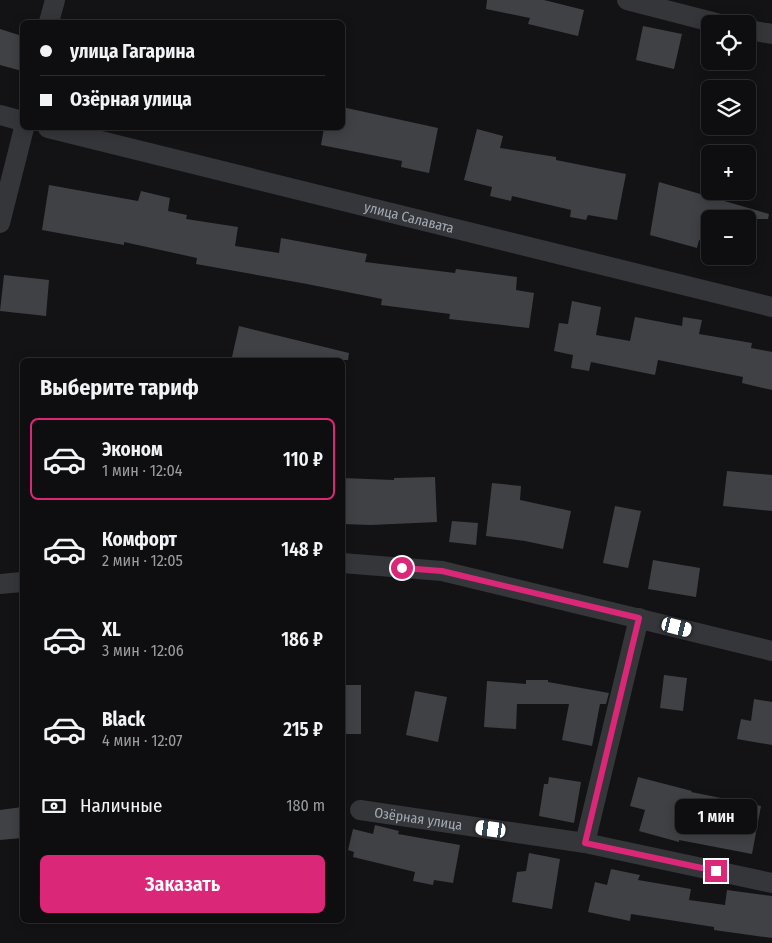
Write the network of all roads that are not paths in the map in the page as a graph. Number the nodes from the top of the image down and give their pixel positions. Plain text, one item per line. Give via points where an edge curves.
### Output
1 (55, 0) edge
2 (627, 0) edge
3 (701, 19) edge
4 (50, 20) edge
5 (756, 31) edge
6 (772, 34) edge
7 (0, 115) edge
8 (20, 120) edge
9 (23, 130) edge
10 (56, 130) edge
11 (0, 223) edge
12 (772, 307) edge
13 (345, 563) edge
14 (20, 582) edge
15 (0, 584) edge
16 (639, 618) junction
17 (772, 651) edge
18 (360, 810) dead end
19 (585, 843) junction
20 (772, 883) edge

1 - 4 street
2 - 3 street
5 - 6 street
7 - 8 street
9 - 11 street
10 - 12 street, улица Салавата
13 - 16 street via 442,571
14 - 15 street
16 - 17 street
16 - 19 street
18 - 19 street, Озёрная улица
19 - 20 street, Озёрная улица

